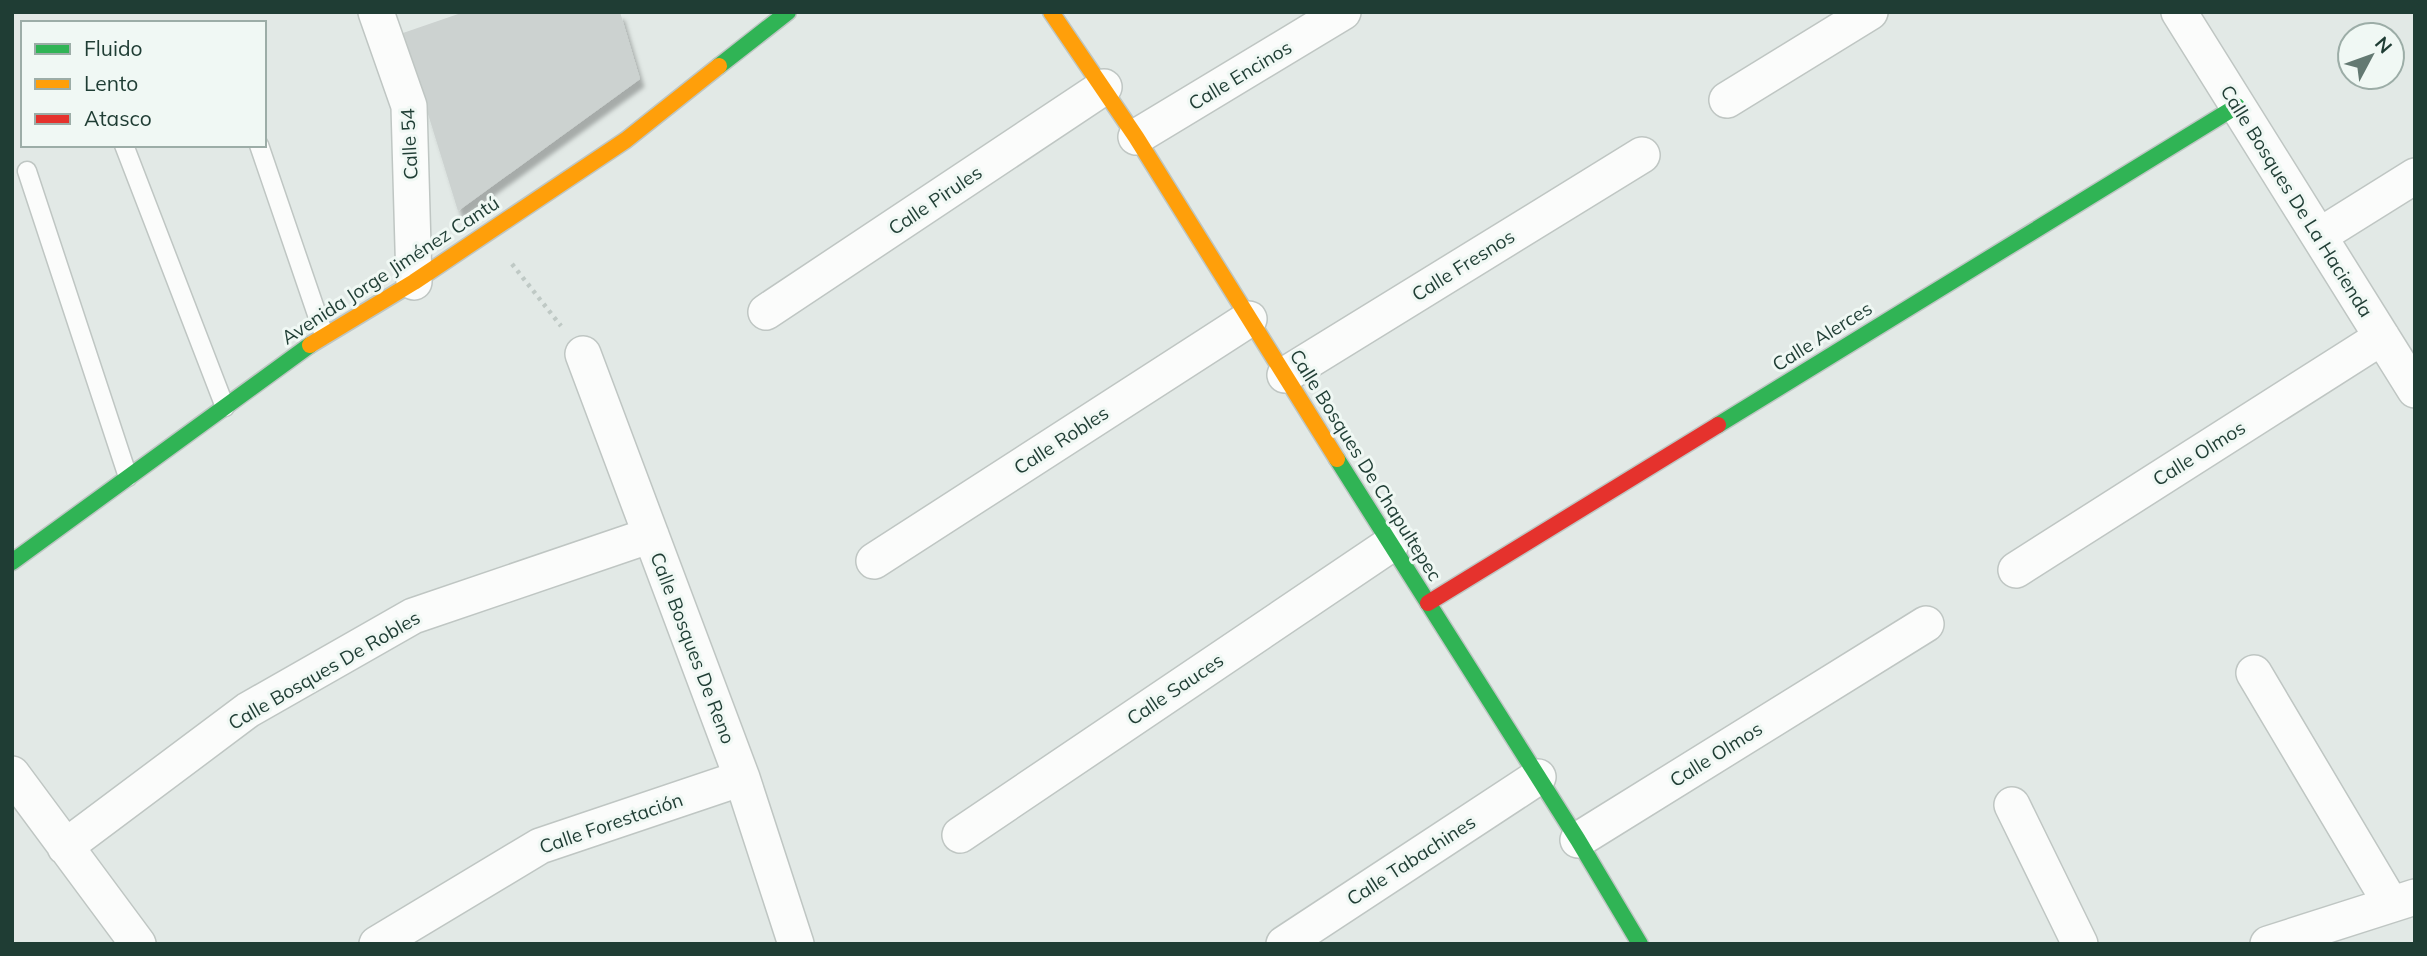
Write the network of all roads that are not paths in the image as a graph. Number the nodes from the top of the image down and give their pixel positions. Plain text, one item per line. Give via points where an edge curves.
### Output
1 (376, 12) edge
2 (788, 12) edge
3 (1051, 12) edge
4 (1343, 12) edge
5 (1870, 12) edge
6 (2179, 12) edge
7 (1104, 87) junction
8 (1727, 100) dead end
9 (2237, 106) junction
10 (1136, 137) junction
11 (125, 147) edge
12 (260, 147) edge
13 (1642, 155) dead end
14 (27, 172) dead end
15 (2415, 176) edge
16 (2319, 236) junction
17 (414, 282) junction
18 (766, 312) dead end
19 (1248, 319) junction
20 (324, 335) junction
21 (2382, 337) junction
22 (583, 354) road end
23 (1285, 375) junction
24 (2415, 390) edge
25 (225, 407) junction
26 (128, 477) junction
27 (650, 535) junction
28 (1391, 544) junction
29 (874, 561) dead end
30 (12, 562) edge
31 (2016, 569) dead end
32 (1428, 603) junction
33 (1926, 624) dead end
34 (2254, 674) dead end
35 (12, 774) edge
36 (1538, 777) junction
37 (742, 778) junction
38 (2012, 805) dead end
39 (960, 835) dead end
40 (1578, 841) junction
41 (65, 847) junction
42 (2403, 900) edge
43 (138, 944) edge
44 (377, 944) edge
45 (796, 944) edge
46 (1284, 944) edge
47 (1640, 944) edge
48 (2080, 944) edge
49 (2268, 944) edge

1 - 17 street, Calle 54 via 409,106
2 - 17 street, Avenida Jorge Jiménez Cantú via 626,141
3 - 7 street, Calle Bosques De Chapultepec
4 - 10 street, Calle Encinos
5 - 8 street
6 - 9 street, Calle Bosques De La Hacienda
7 - 10 street, Calle Bosques De Chapultepec
7 - 18 street, Calle Pirules
9 - 16 street, Calle Bosques De La Hacienda
9 - 32 street, Calle Alerces
10 - 19 street, Calle Bosques De Chapultepec
11 - 25 lane
12 - 20 lane
13 - 23 street, Calle Fresnos
14 - 26 lane
15 - 16 street
16 - 21 street, Calle Bosques De La Hacienda
17 - 20 street, Avenida Jorge Jiménez Cantú
19 - 23 street, Calle Bosques De Chapultepec
19 - 29 street, Calle Robles
20 - 25 street, Avenida Jorge Jiménez Cantú
21 - 24 street, Calle Bosques De La Hacienda
21 - 31 street, Calle Olmos
22 - 27 street, Calle Bosques De Reno
23 - 28 street, Calle Bosques De Chapultepec
25 - 26 street, Avenida Jorge Jiménez Cantú
26 - 30 street, Avenida Jorge Jiménez Cantú
27 - 37 street, Calle Bosques De Reno
27 - 41 street, Calle Bosques De Robles via 413,615 248,710
28 - 32 street, Calle Bosques De Chapultepec
28 - 39 street, Calle Sauces
32 - 36 street, Calle Bosques De Chapultepec
33 - 40 street, Calle Olmos
34 - 42 street
35 - 41 street
36 - 40 street, Calle Bosques De Chapultepec
36 - 46 street, Calle Tabachines
37 - 44 street, Calle Forestación via 540,846
37 - 45 street, Calle Bosques De Reno
38 - 48 street
40 - 47 street, Calle Bosques De Chapultepec
41 - 43 street
42 - 49 street

